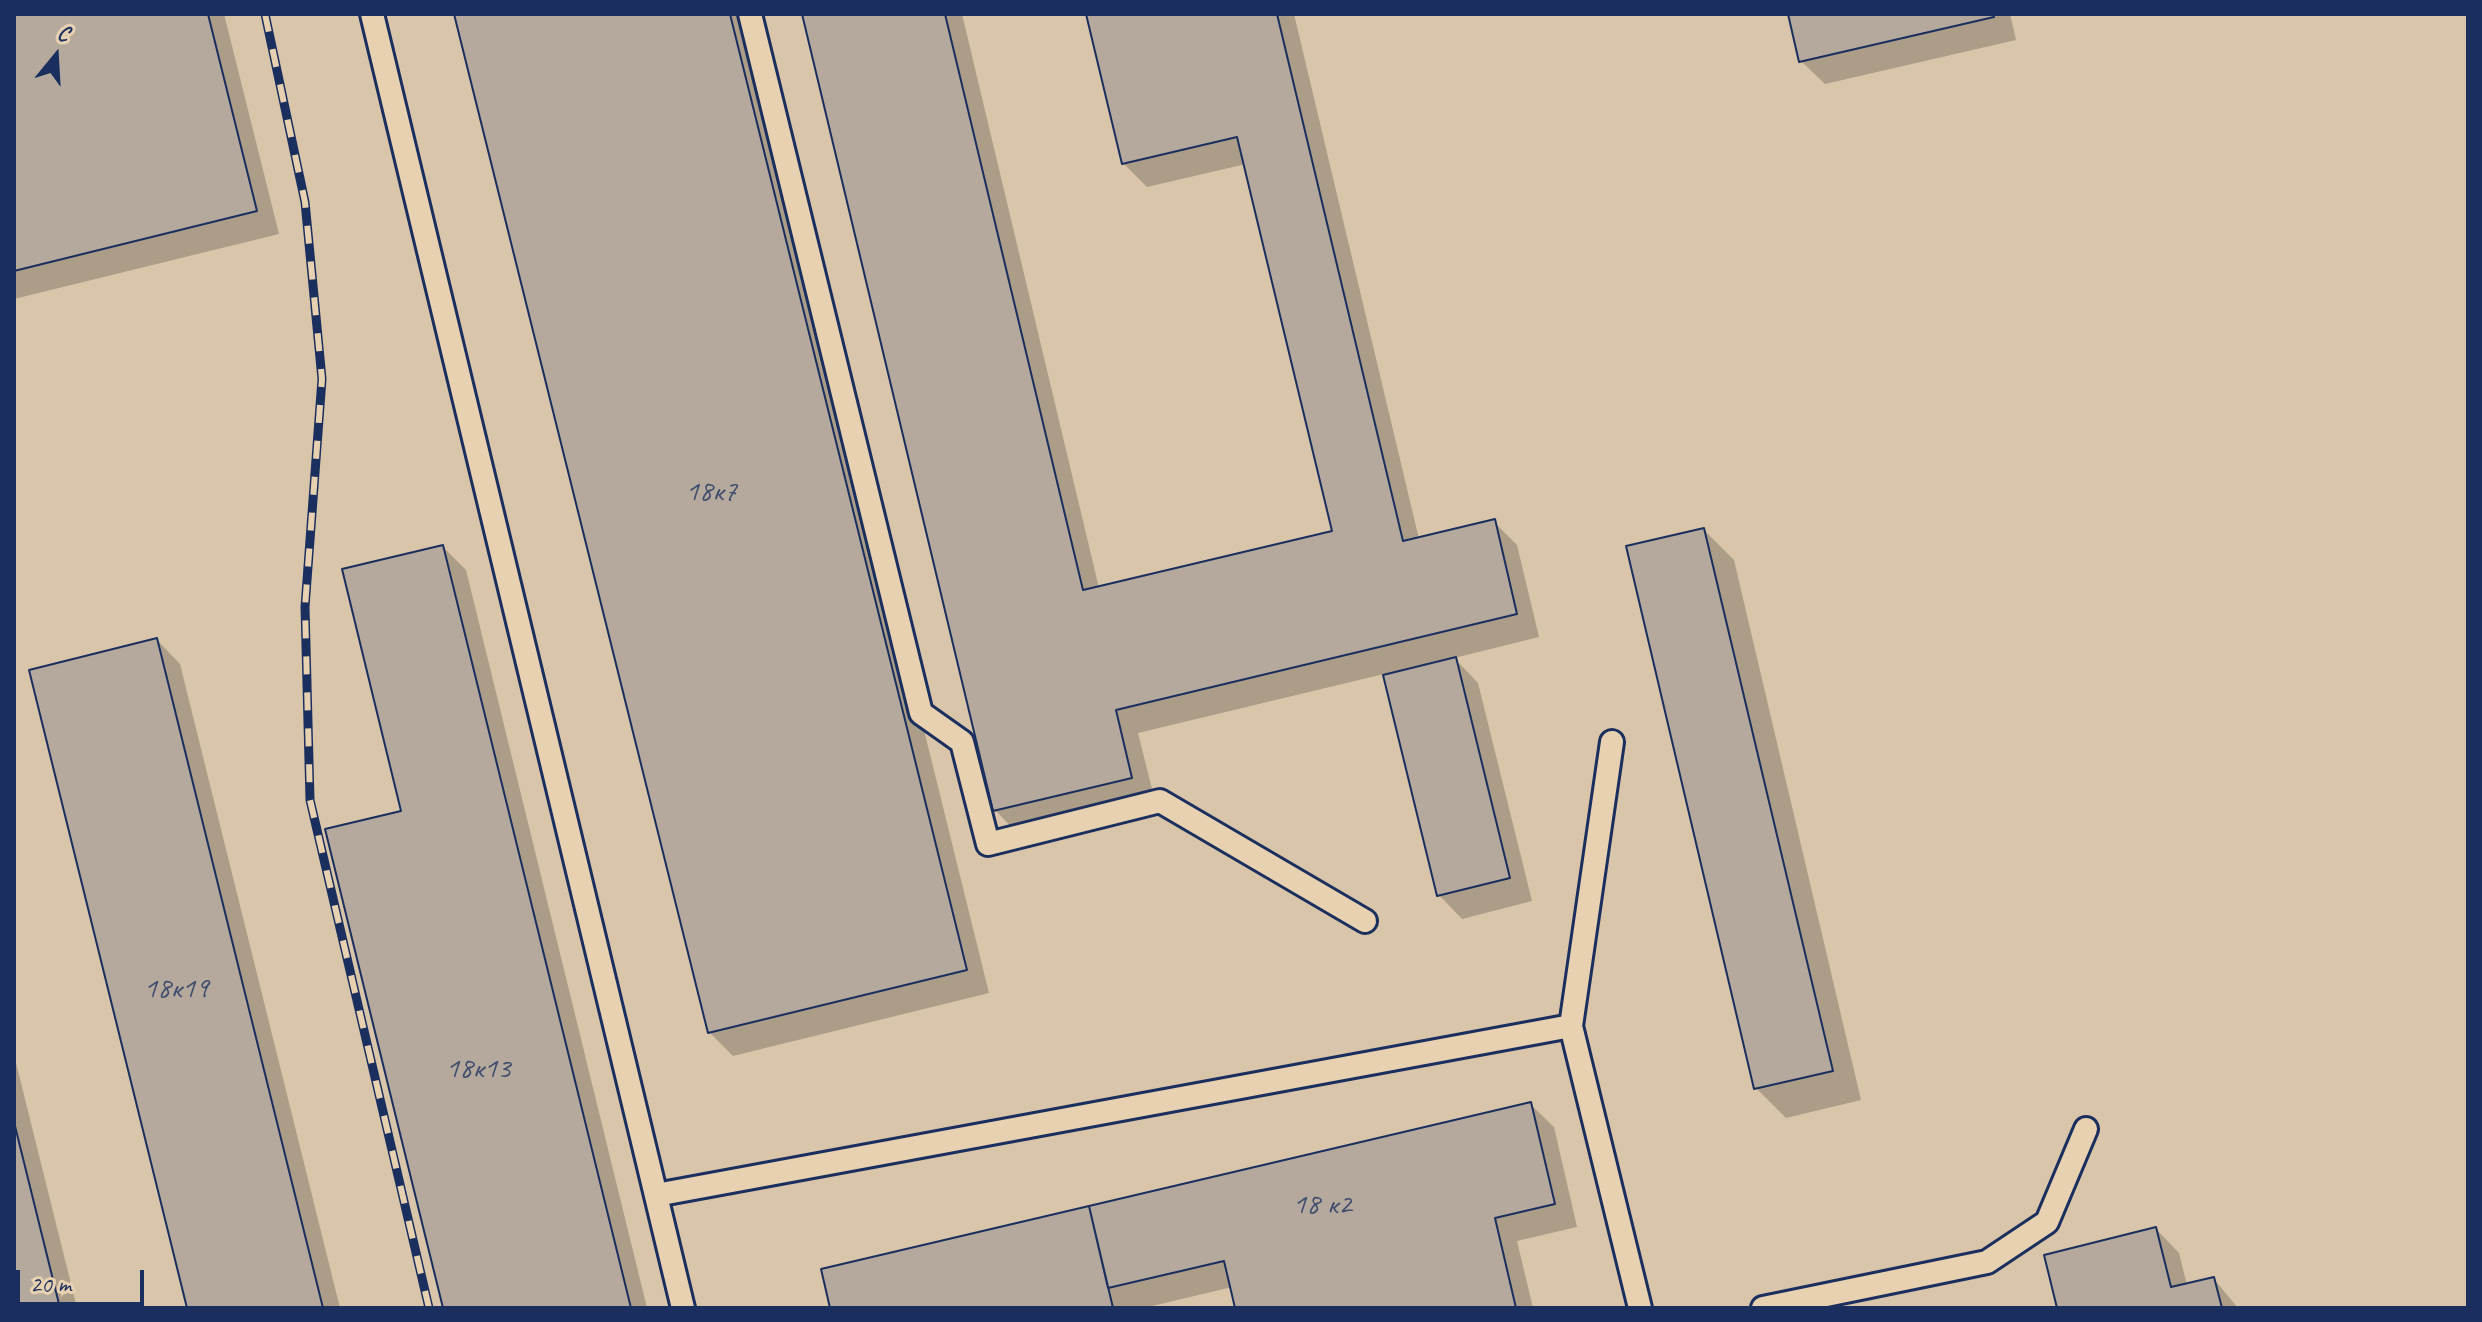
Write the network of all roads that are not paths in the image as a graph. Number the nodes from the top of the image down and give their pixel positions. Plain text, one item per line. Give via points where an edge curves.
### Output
1 (372, 14) edge
2 (750, 14) edge
3 (1612, 742) dead end
4 (1365, 921) dead end
5 (1571, 1026) junction
6 (2086, 1129) dead end
7 (656, 1195) junction
8 (683, 1308) edge
9 (1640, 1308) edge
10 (1763, 1308) edge

1 - 7 lane
2 - 4 lane via 921,713 962,742 988,844 1160,801
3 - 5 lane
5 - 7 lane
5 - 9 lane
6 - 10 lane via 2047,1222 1987,1262
7 - 8 lane

